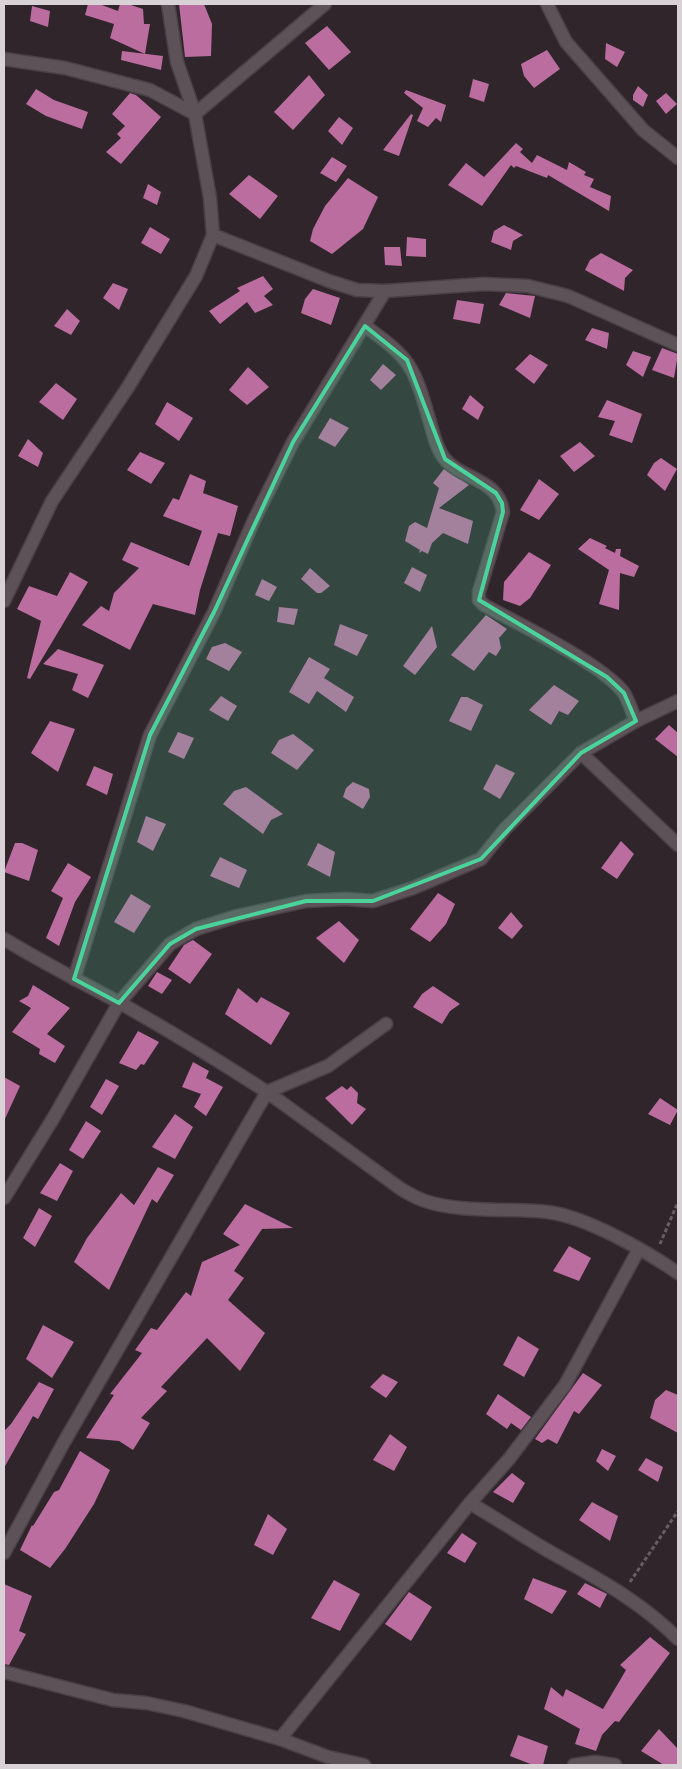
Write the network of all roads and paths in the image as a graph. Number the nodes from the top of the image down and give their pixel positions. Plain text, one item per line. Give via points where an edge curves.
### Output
1 (168, 4) edge
2 (325, 4) edge
3 (547, 4) edge
4 (4, 59) edge
5 (195, 114) junction
6 (678, 158) edge
7 (214, 235) junction
8 (385, 291) junction
9 (365, 326) junction
10 (678, 345) edge
11 (4, 601) edge
12 (678, 700) edge
13 (636, 721) junction
14 (581, 753) junction
15 (678, 846) edge
16 (4, 938) edge
17 (74, 979) junction
18 (119, 1003) junction
19 (386, 1024) dead end
20 (267, 1092) junction
21 (4, 1198) edge
22 (678, 1202) edge
23 (639, 1249) junction
24 (655, 1256) junction
25 (678, 1273) edge
26 (470, 1502) junction
27 (678, 1511) edge
28 (4, 1553) edge
29 (623, 1593) junction
30 (678, 1639) edge
31 (4, 1672) edge
32 (280, 1739) junction
33 (364, 1765) edge
34 (574, 1765) edge
35 (616, 1765) edge

1 - 5 street via 177,62
2 - 5 street
3 - 6 street via 566,42 644,130
4 - 5 street via 66,68 150,90
5 - 7 street
7 - 8 street via 329,282 357,290
7 - 11 street via 196,276 52,502
8 - 9 street
8 - 10 street via 484,284 528,286 568,296
9 - 13 street via 408,360 445,459 496,493 502,503 503,512 479,600 484,606 569,652 607,677 624,693
9 - 17 street via 293,442 214,612 150,735
12 - 13 street
13 - 14 street
14 - 15 street
14 - 18 street via 505,829 481,859 373,901 345,898 306,901 196,929 170,944
16 - 17 street
17 - 18 street
18 - 20 street
18 - 21 street
19 - 20 street via 328,1066
20 - 23 street via 401,1189 425,1201 510,1212 547,1212 578,1220
20 - 28 street via 68,1434
22 - 24 path
23 - 24 street
23 - 26 street via 565,1385
24 - 25 street
26 - 29 street
26 - 32 street
27 - 29 path
29 - 30 street via 663,1623
31 - 32 street via 113,1700 184,1711
32 - 33 street via 328,1757
34 - 35 street via 595,1762

